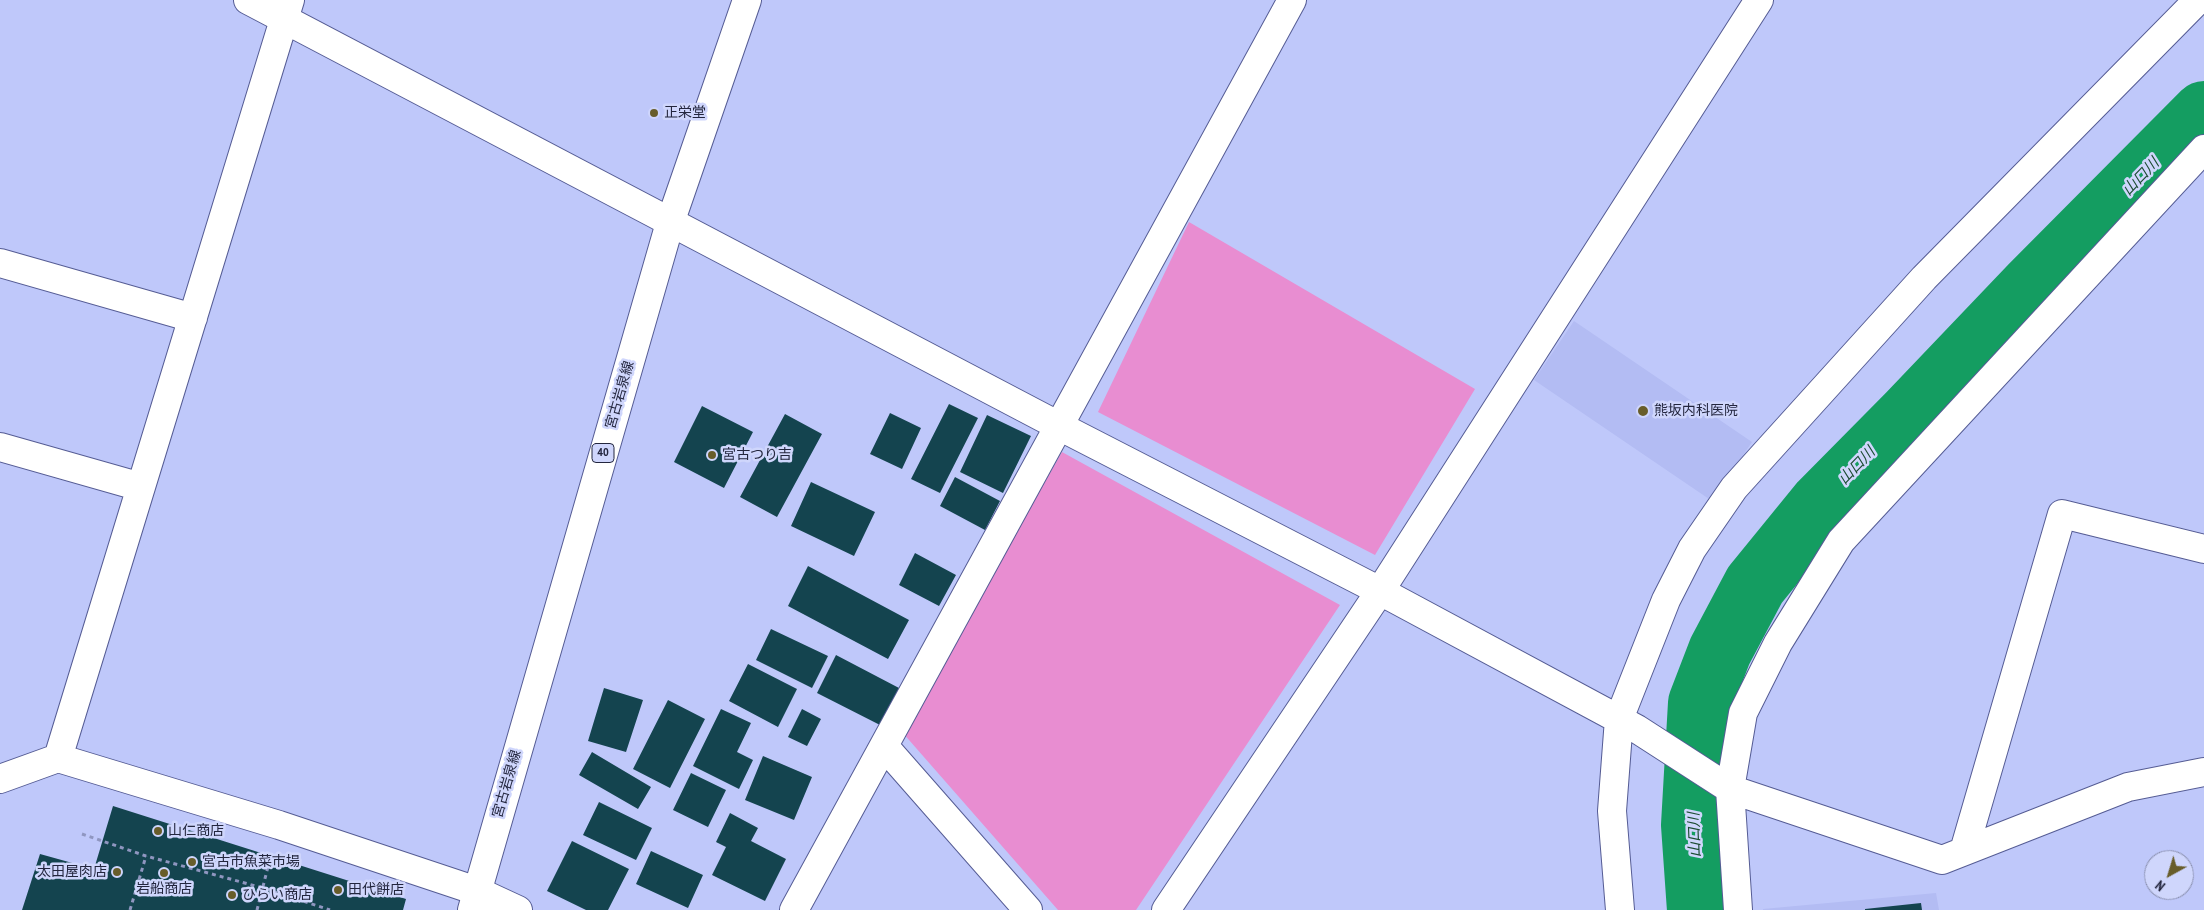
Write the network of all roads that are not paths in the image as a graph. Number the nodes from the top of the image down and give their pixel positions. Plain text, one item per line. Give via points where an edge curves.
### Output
1 (248, 0) edge
2 (747, 0) edge
3 (1292, 0) edge
4 (1758, 0) edge
5 (2198, 0) edge
6 (287, 9) edge
7 (2204, 149) edge
8 (670, 223) junction
9 (0, 263) edge
10 (194, 318) junction
11 (1058, 426) junction
12 (0, 447) edge
13 (141, 487) junction
14 (2204, 549) edge
15 (1380, 591) junction
16 (1628, 724) junction
17 (884, 746) junction
18 (58, 758) junction
19 (2204, 772) edge
20 (0, 779) edge
21 (1730, 789) junction
22 (1964, 851) junction
23 (474, 900) edge
24 (518, 910) edge
25 (794, 910) edge
26 (1028, 910) edge
27 (1166, 910) edge
28 (1620, 910) edge
29 (1738, 910) edge

1 - 6 street
2 - 8 street, 宮古岩泉線 / 40
3 - 11 street
4 - 15 street
5 - 16 street via 1924,278 1734,488 1692,549 1666,600
6 - 8 street
6 - 10 street
7 - 21 street via 1841,541 1778,643 1743,713
8 - 11 street
8 - 23 street, 宮古岩泉線 / 40
9 - 10 street
10 - 13 street
11 - 15 street
11 - 17 street
12 - 13 street
13 - 18 street
14 - 22 street via 2062,514
15 - 16 street
15 - 27 street
16 - 21 street
16 - 28 street via 1612,811
17 - 25 street
17 - 26 street
18 - 20 street
18 - 23 street via 279,825
19 - 22 street via 2128,787
21 - 22 street via 1942,860
21 - 29 street
23 - 24 street

